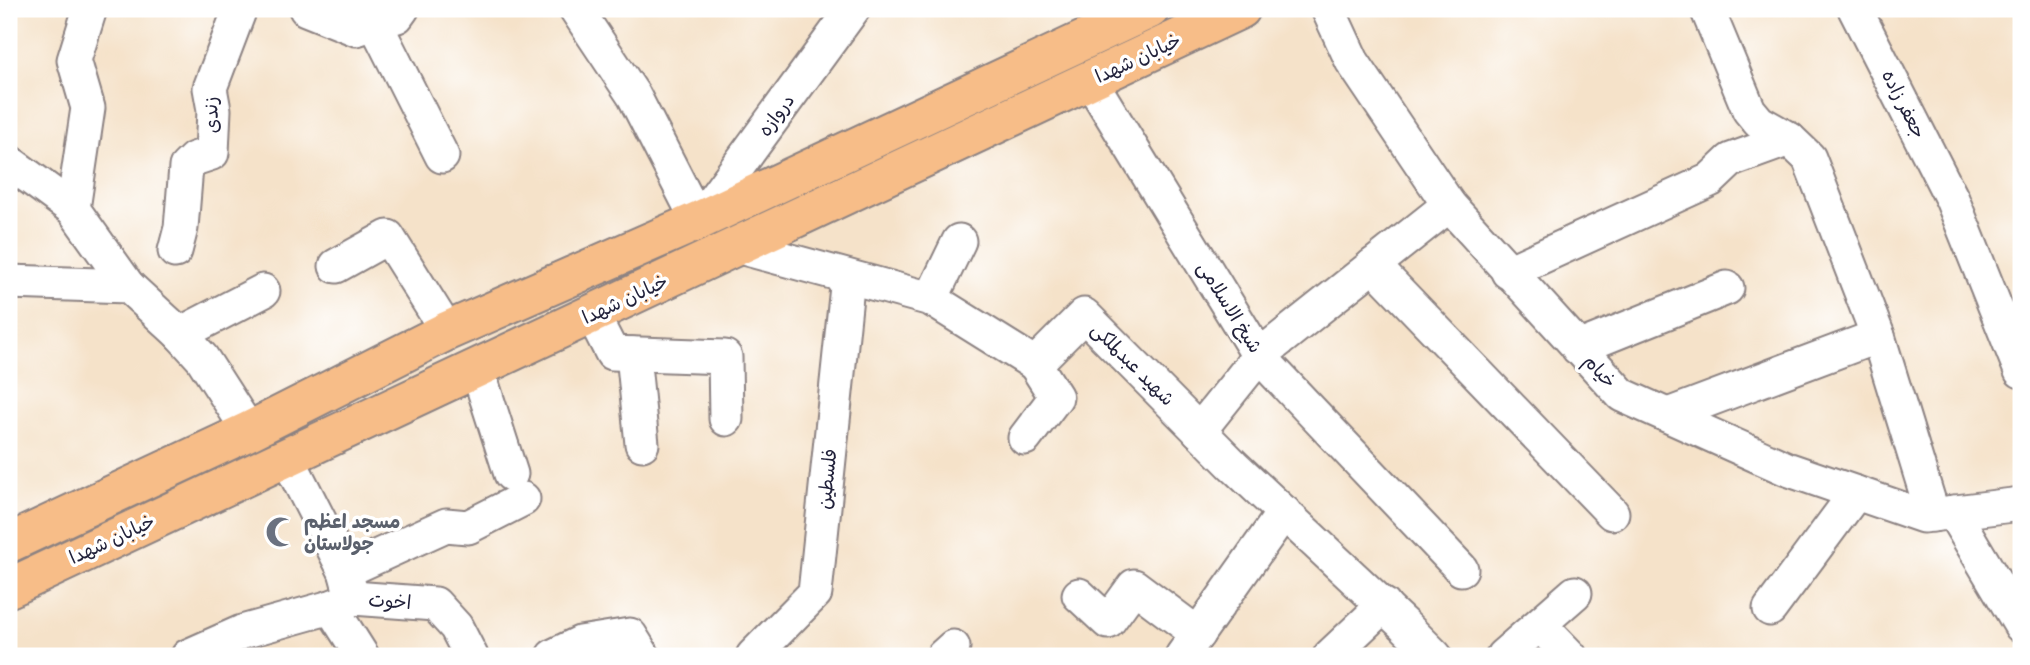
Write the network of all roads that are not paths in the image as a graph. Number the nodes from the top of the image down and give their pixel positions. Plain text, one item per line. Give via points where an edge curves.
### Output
1 (90, 9) edge
2 (240, 9) edge
3 (306, 9) edge
4 (576, 9) edge
5 (853, 9) edge
6 (1150, 9) edge
7 (1241, 9) edge
8 (1328, 9) edge
9 (1707, 9) edge
10 (1855, 9) edge
11 (388, 16) edge
12 (1090, 80) junction
13 (1790, 139) junction
14 (442, 156) dead end
15 (9, 162) edge
16 (1450, 205) junction
17 (73, 209) junction
18 (698, 221) junction
19 (959, 241) dead end
20 (736, 246) junction
21 (175, 251) dead end
22 (1373, 265) junction
23 (337, 266) dead end
24 (1508, 272) junction
25 (848, 276) junction
26 (9, 282) edge
27 (128, 286) junction
28 (1727, 288) dead end
29 (263, 290) dead end
30 (931, 299) junction
31 (593, 314) junction
32 (447, 331) junction
33 (180, 334) junction
34 (1878, 336) junction
35 (1578, 348) junction
36 (633, 354) junction
37 (1259, 355) junction
38 (1035, 364) junction
39 (477, 368) junction
40 (2021, 371) edge
41 (1668, 415) junction
42 (726, 419) dead end
43 (249, 431) junction
44 (1199, 431) junction
45 (1025, 438) dead end
46 (642, 444) dead end
47 (287, 457) junction
48 (1856, 493) junction
49 (2021, 504) edge
50 (1284, 512) junction
51 (1612, 513) dead end
52 (1943, 513) junction
53 (9, 543) edge
54 (1461, 569) dead end
55 (9, 588) edge
56 (343, 592) junction
57 (1575, 593) dead end
58 (1079, 595) dead end
59 (1384, 605) junction
60 (1770, 608) dead end
61 (1540, 625) junction
62 (2021, 626) edge
63 (242, 644) edge
64 (1190, 645) edge
65 (188, 656) edge
66 (362, 656) edge
67 (471, 656) edge
68 (553, 656) edge
69 (643, 656) edge
70 (753, 656) edge
71 (1330, 656) edge
72 (1435, 656) edge
73 (1503, 656) edge
74 (1570, 656) edge

1 - 17 street via 74,60 88,108
2 - 21 street, زندی via 210,88 212,153 186,167
3 - 11 street via 356,29
4 - 18 street via 634,96
5 - 18 street, دروازه
6 - 18 main road, خیابان شهدا
7 - 12 main road, خیابان شهدا
8 - 16 street, خیام via 1352,61
9 - 13 street via 1749,110 1759,122
10 - 40 street, جعفر زاده via 1952,199
11 - 14 street
12 - 20 main road, خیابان شهدا
12 - 37 street, شیخ الاسلامی
13 - 24 street via 1731,160 1710,180
13 - 34 street via 1810,158
15 - 17 street
16 - 22 street
16 - 24 street, خیام
17 - 27 street
18 - 32 main road, خیابان شهدا
19 - 30 street
20 - 25 street
20 - 31 main road, خیابان شهدا
22 - 37 street
22 - 51 street
23 - 32 street via 388,237
24 - 35 street, خیام
25 - 30 street
25 - 70 street, فلسطین via 815,593
26 - 27 street
27 - 33 street
28 - 35 street
29 - 33 street
30 - 38 street
31 - 36 street via 612,353
31 - 39 main road, خیابان شهدا
32 - 43 main road, خیابان شهدا
33 - 43 street via 202,358
34 - 41 street
34 - 52 street
35 - 41 street, خیام via 1622,395
36 - 42 street via 725,358
36 - 46 street
37 - 44 street
37 - 54 street, شیخ الاسلامی
38 - 44 street, شهید عبدلملکی via 1084,315
38 - 45 street via 1056,397
39 - 47 main road, خیابان شهدا
39 - 56 street via 517,487 468,527 446,525
41 - 48 street, خیام via 1787,469
43 - 53 main road, خیابان شهدا
44 - 50 street, شهید عبدلملکی
47 - 55 main road, خیابان شهدا
47 - 56 street
48 - 52 street, خیام via 1923,516
48 - 60 street
49 - 52 street, خیام
50 - 59 street, شهید عبدلملکی
50 - 64 street
52 - 62 street
56 - 63 street
56 - 66 street
56 - 67 street, اخوت via 435,604 456,627
57 - 61 street
58 - 64 street via 1108,622 1134,586
59 - 71 street
59 - 72 street, شهید عبدلملکی
61 - 73 street
61 - 74 street
63 - 65 street
68 - 69 street via 580,643 630,635

